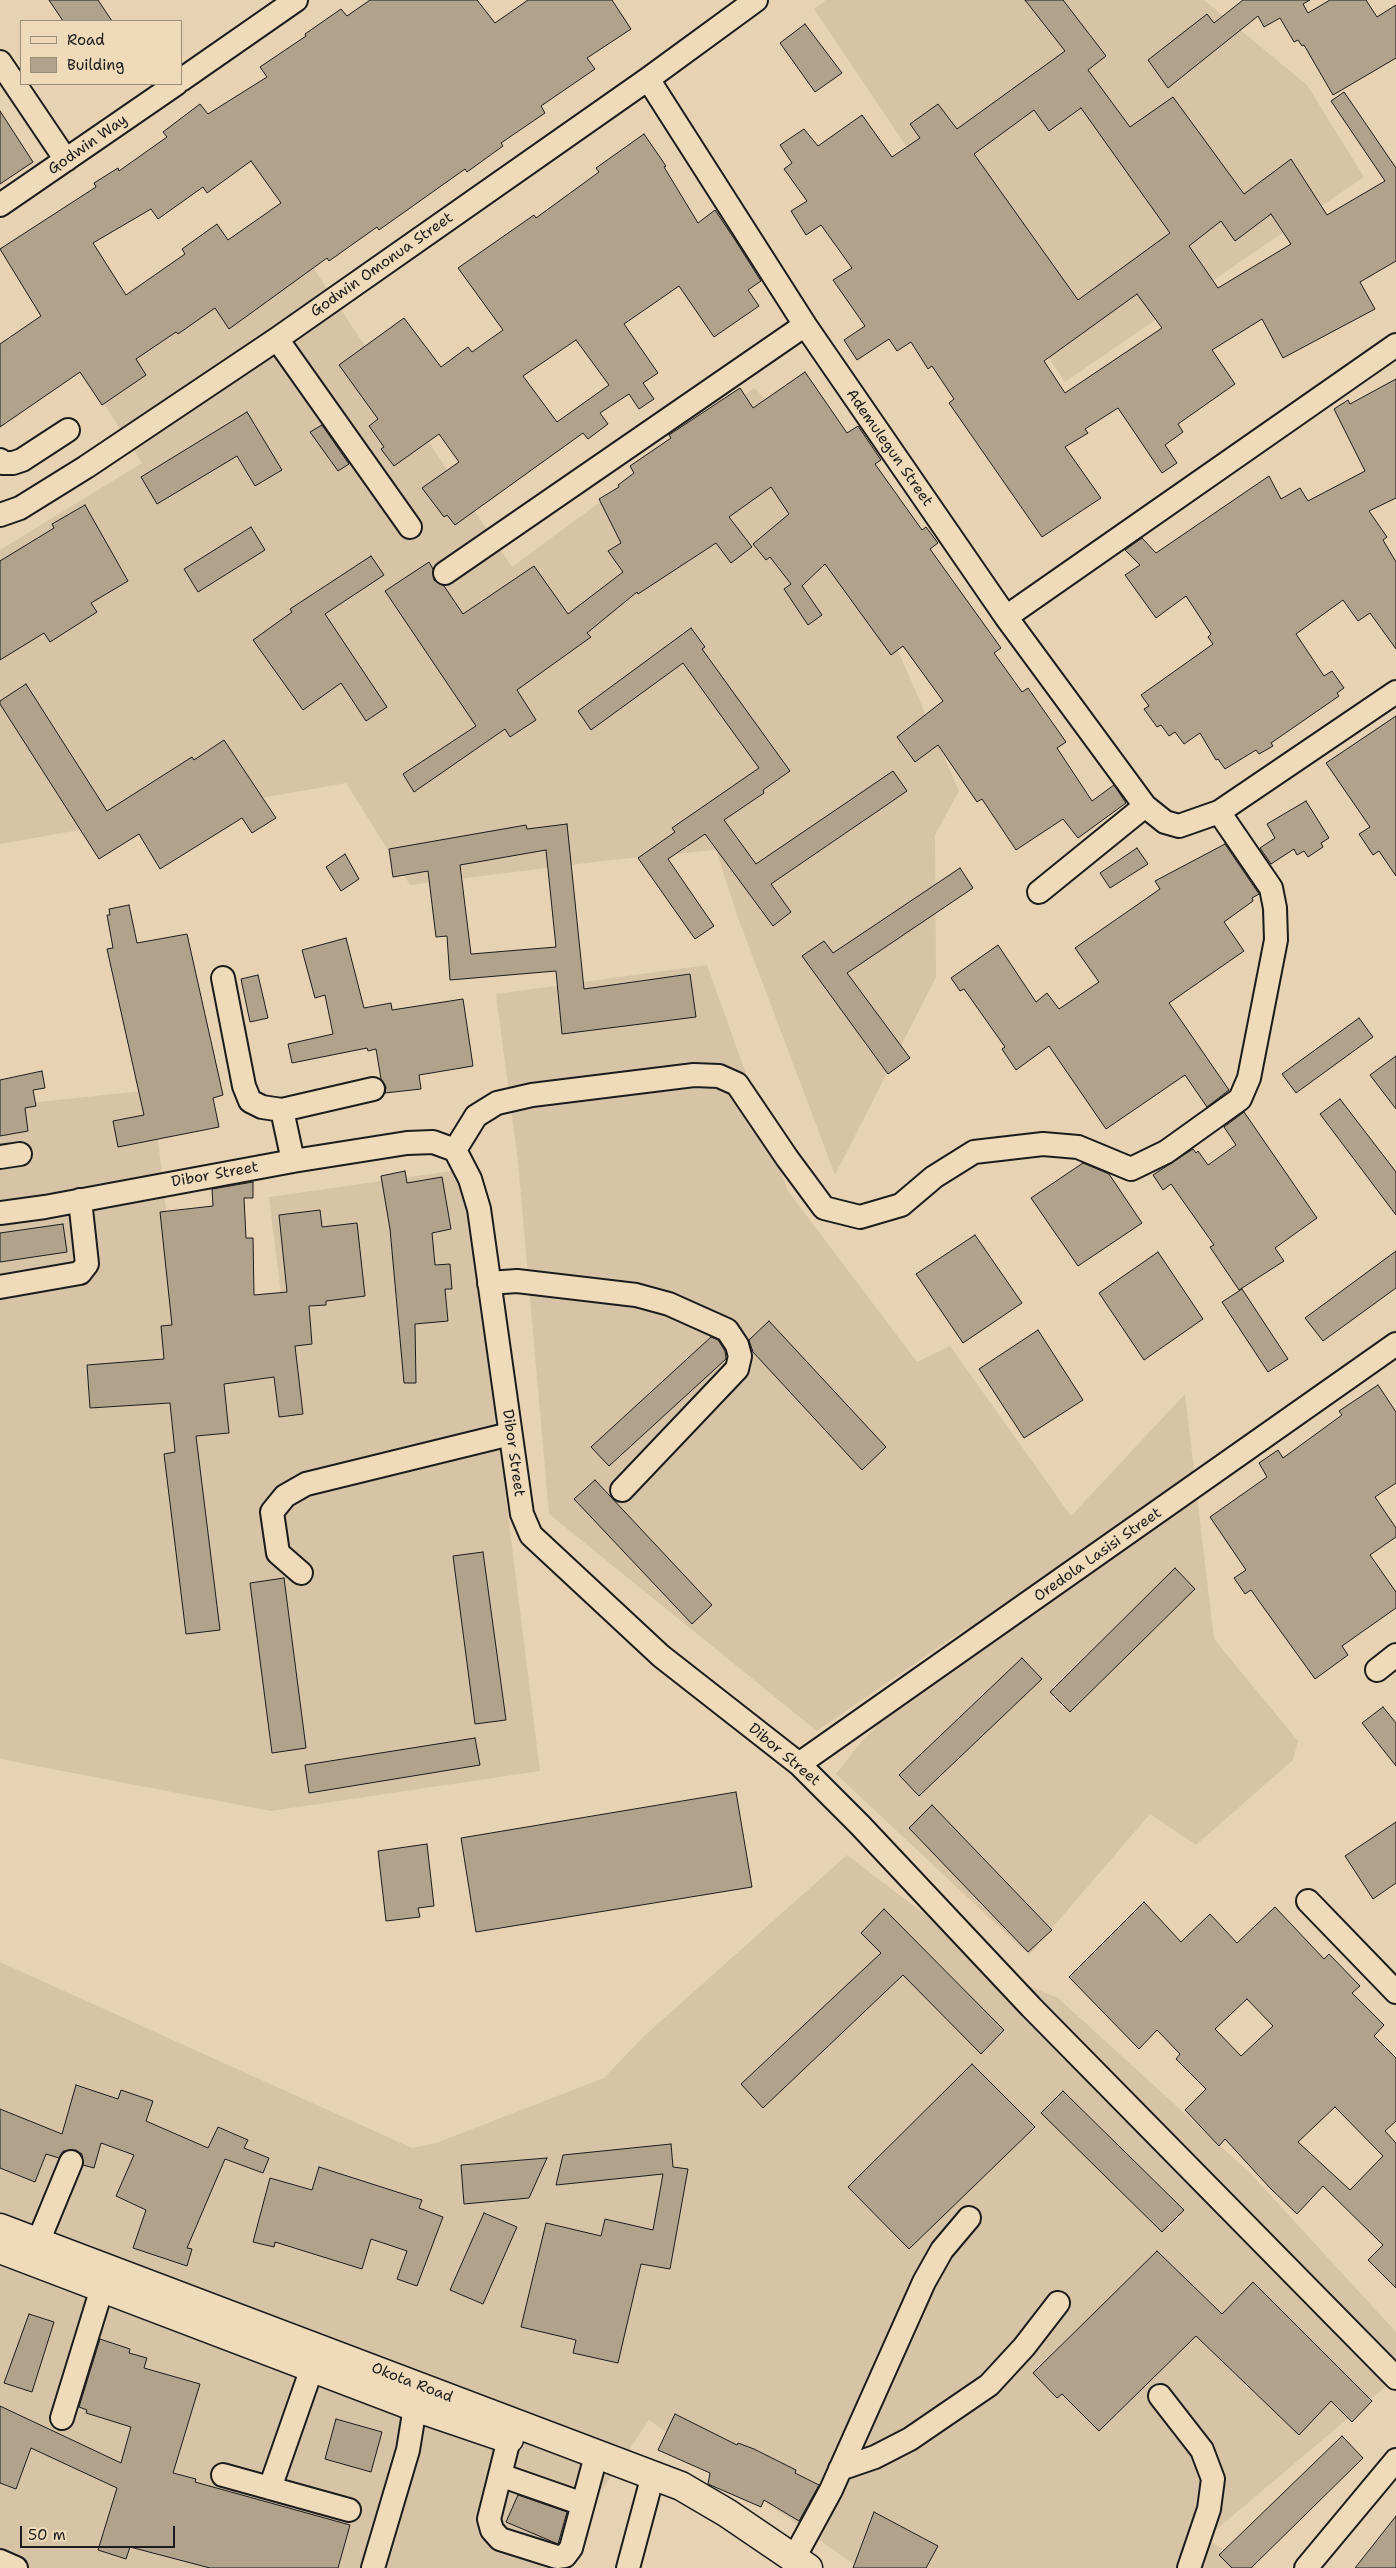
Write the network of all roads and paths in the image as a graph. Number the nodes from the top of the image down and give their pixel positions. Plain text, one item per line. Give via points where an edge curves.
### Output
1 (296, 0) edge
2 (756, 0) edge
3 (0, 62) edge
4 (182, 79) edge
5 (648, 79) junction
6 (175, 85) edge
7 (66, 160) junction
8 (0, 205) edge
9 (805, 325) junction
10 (276, 339) junction
11 (1396, 345) edge
12 (68, 430) dead end
13 (0, 460) edge
14 (0, 516) edge
15 (410, 528) dead end
16 (445, 573) dead end
17 (1006, 617) junction
18 (1396, 692) edge
19 (1145, 806) junction
20 (1219, 812) junction
21 (1039, 892) dead end
22 (223, 978) dead end
23 (373, 1089) dead end
24 (282, 1110) junction
25 (456, 1150) junction
26 (293, 1161) junction
27 (80, 1200) junction
28 (0, 1213) edge
29 (489, 1283) junction
30 (0, 1287) edge
31 (1396, 1344) edge
32 (510, 1434) junction
33 (622, 1490) dead end
34 (301, 1573) dead end
35 (1396, 1656) edge
36 (1377, 1670) dead end
37 (799, 1764) junction
38 (1308, 1901) dead end
39 (1396, 1992) edge
40 (71, 2162) dead end
41 (969, 2218) dead end
42 (12, 2246) edge
43 (102, 2288) junction
44 (1058, 2302) dead end
45 (312, 2368) junction
46 (1396, 2378) edge
47 (1160, 2396) dead end
48 (415, 2406) junction
49 (62, 2418) dead end
50 (509, 2439) junction
51 (1396, 2460) edge
52 (593, 2467) junction
53 (840, 2470) junction
54 (223, 2475) dead end
55 (500, 2475) junction
56 (650, 2486) junction
57 (270, 2488) junction
58 (583, 2504) junction
59 (349, 2510) dead end
60 (0, 2561) edge
61 (796, 2564) edge
62 (16, 2568) edge
63 (373, 2568) edge
64 (628, 2568) edge
65 (1188, 2568) edge
66 (1306, 2568) edge

1 - 4 street
2 - 5 street, Godwin Omonua Street
3 - 7 street
5 - 9 street, Ademulegun Street
5 - 10 street, Godwin Omonua Street
6 - 7 street, Godwin Way
7 - 8 street, Godwin Way
9 - 16 street
9 - 17 street, Ademulegun Street
10 - 14 street, Godwin Omonua Street via 86,467 20,508
10 - 15 street
11 - 17 street
12 - 13 street via 13,464
17 - 19 street, Ademulegun Street
18 - 20 street, Ademulegun Street
19 - 20 street, Ademulegun Street via 1165,822 1179,826
19 - 21 street
20 - 25 street via 1271,888 1275,908 1276,940 1249,1078 1240,1099 1166,1152 1131,1169 1078,1147 1043,1144 974,1152 934,1177 900,1205 860,1216 824,1208 737,1084 719,1076 694,1075 532,1095 497,1103 476,1116
22 - 24 street via 244,1086 250,1101 262,1107
23 - 24 street
24 - 26 street
25 - 26 street, Dibor Street via 433,1142 407,1143
25 - 29 street, Dibor Street via 470,1179 479,1209
26 - 27 street, Dibor Street
27 - 28 street, Dibor Street
27 - 30 street via 87,1264 80,1273
29 - 32 street, Dibor Street
29 - 33 street via 517,1281 636,1295 669,1304 727,1330 737,1345 740,1356 737,1369
31 - 37 street, Oredola Lasisi Street
32 - 34 street via 306,1484 285,1496 272,1512 278,1553
32 - 37 street, Dibor Street via 522,1514 531,1535 661,1656
35 - 36 street
37 - 46 street, Dibor Street via 1031,2007
38 - 39 street
40 - 42 street
41 - 53 street via 942,2250 924,2282
42 - 43 main road, Okota Road
42 - 61 main road, Okota Road via 681,2486 727,2512
43 - 45 main road, Okota Road
43 - 49 street
44 - 53 street via 1024,2347 989,2385 910,2439 875,2458
45 - 48 main road, Okota Road
45 - 57 street
47 - 65 street via 1202,2450 1213,2479 1209,2509
48 - 50 main road, Okota Road
48 - 63 street via 408,2450
50 - 52 main road, Okota Road
50 - 55 street
51 - 66 street
52 - 56 main road, Okota Road
52 - 58 street
53 - 61 street
54 - 57 street
55 - 58 street
55 - 58 street via 489,2519 492,2530 500,2539 557,2557 565,2556 571,2548
56 - 61 main road, Okota Road via 692,2504
56 - 64 street
57 - 59 street
60 - 62 street

